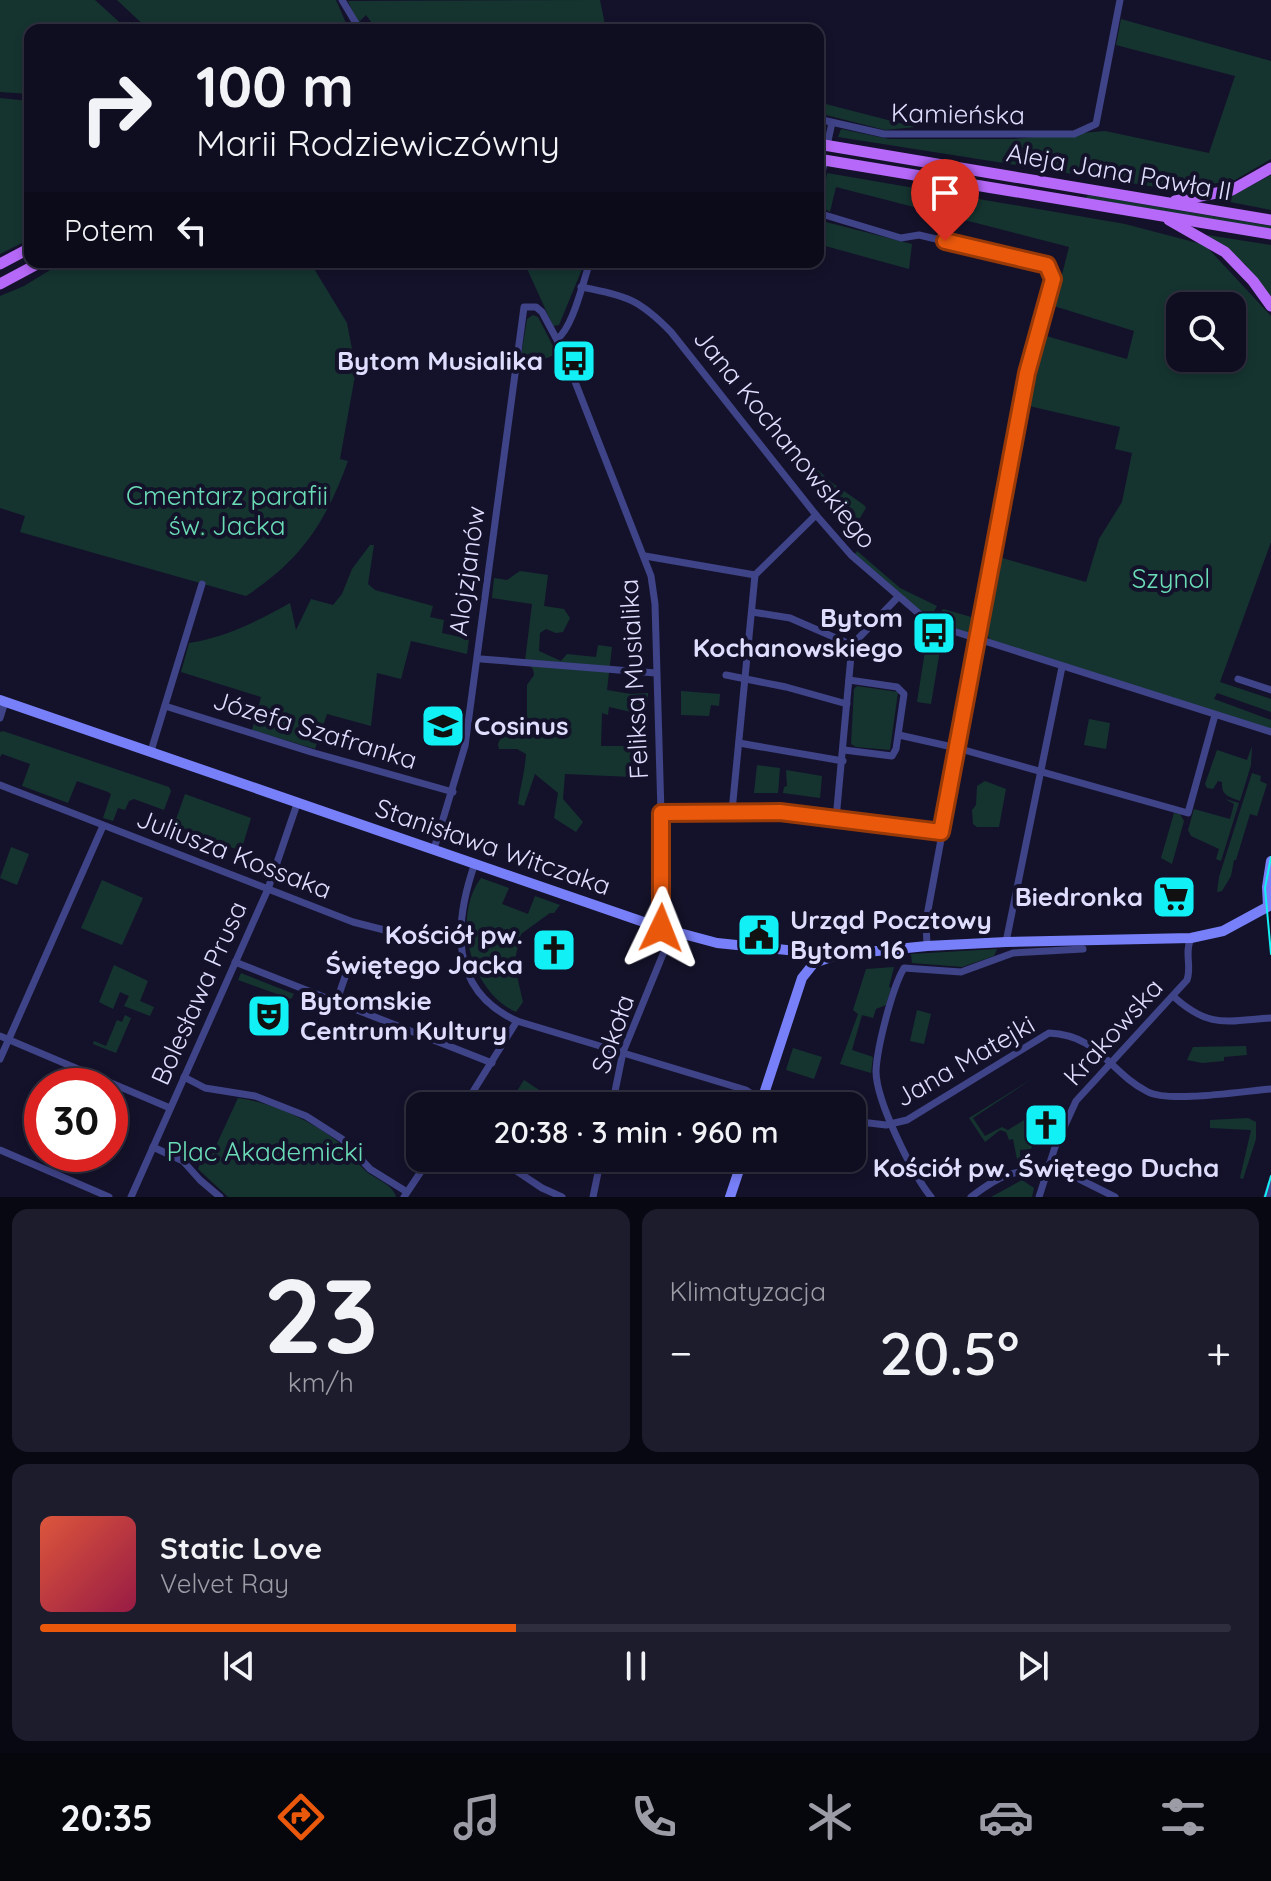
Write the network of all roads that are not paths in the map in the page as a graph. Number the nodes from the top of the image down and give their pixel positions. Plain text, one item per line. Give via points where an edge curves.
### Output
1 (342, 0) edge
2 (1120, 0) edge
3 (356, 24) edge
4 (824, 121) edge
5 (832, 123) junction
6 (824, 143) edge
7 (824, 145) edge
8 (824, 160) edge
9 (1271, 168) edge
10 (1163, 202) junction
11 (824, 215) edge
12 (1161, 216) junction
13 (1271, 220) edge
14 (1271, 234) edge
15 (24, 251) edge
16 (0, 264) edge
17 (30, 268) edge
18 (588, 268) edge
19 (0, 284) edge
20 (581, 287) junction
21 (1271, 306) edge
22 (536, 307) joint
23 (557, 339) junction
24 (816, 515) junction
25 (645, 556) junction
26 (755, 575) junction
27 (202, 584) dead end
28 (898, 597) junction
29 (752, 612) junction
30 (977, 640) junction
31 (852, 645) junction
32 (481, 659) dead end
33 (1062, 667) junction
34 (656, 673) junction
35 (726, 675) dead end
36 (745, 677) junction
37 (1238, 679) dead end
38 (849, 680) junction
39 (1271, 690) edge
40 (3, 701) edge
41 (847, 704) junction
42 (165, 706) junction
43 (1215, 715) junction
44 (0, 718) edge
45 (1271, 732) edge
46 (899, 735) junction
47 (739, 743) junction
48 (957, 748) junction
49 (844, 750) junction
50 (151, 751) junction
51 (843, 761) junction
52 (1040, 773) junction
53 (0, 785) edge
54 (453, 792) junction
55 (297, 804) junction
56 (732, 811) junction
57 (661, 813) junction
58 (836, 819) junction
59 (103, 826) junction
60 (941, 832) junction
61 (434, 849) junction
62 (1271, 861) edge
63 (475, 863) junction
64 (1269, 888) edge
65 (268, 889) junction
66 (1270, 906) edge
67 (667, 930) junction
68 (1191, 938) junction
69 (459, 941) junction
70 (1006, 942) junction
71 (927, 946) junction
72 (1083, 949) dead end
73 (837, 955) junction
74 (235, 962) junction
75 (346, 974) dead end
76 (1173, 996) junction
77 (336, 1003) junction
78 (1271, 1018) edge
79 (517, 1021) junction
80 (0, 1036) edge
81 (9, 1039) junction
82 (623, 1052) junction
83 (0, 1059) edge
84 (492, 1063) junction
85 (1113, 1063) junction
86 (184, 1077) junction
87 (1271, 1089) edge
88 (473, 1092) edge
89 (615, 1092) edge
90 (749, 1092) edge
91 (768, 1092) edge
92 (170, 1108) junction
93 (866, 1122) edge
94 (893, 1125) junction
95 (153, 1147) junction
96 (0, 1150) edge
97 (1048, 1168) junction
98 (421, 1172) edge
99 (518, 1172) edge
100 (598, 1172) edge
101 (738, 1172) edge
102 (1271, 1184) edge
103 (542, 1188) junction
104 (406, 1195) edge
105 (109, 1197) edge
106 (131, 1197) edge
107 (220, 1197) edge
108 (538, 1197) edge
109 (562, 1197) edge
110 (593, 1197) edge
111 (730, 1197) edge
112 (931, 1197) edge
113 (971, 1197) edge
114 (1039, 1197) edge
115 (1115, 1197) edge
116 (1267, 1197) edge

1 - 3 street
2 - 5 street, Kamieńska via 1096,124 1074,134 884,134
4 - 5 street, Kamieńska
5 - 6 street
7 - 10 main road, Aleja Jana Pawła II
8 - 12 main road, Aleja Jana Pawła II
9 - 10 main road via 1221,194
10 - 13 main road, Aleja Jana Pawła II
11 - 30 street via 901,238 919,235 1047,265 1053,279 1027,373
12 - 14 main road, Aleja Jana Pawła II
12 - 21 main road via 1225,252
15 - 16 main road
17 - 19 main road
18 - 20 street
20 - 23 street
20 - 24 street, Jana Kochanowskiego via 622,295 648,309
22 - 23 street, Feliksa Musialika
22 - 54 street, Alojzjanów via 524,307 465,746
23 - 25 street, Feliksa Musialika
24 - 26 street
24 - 28 street, Jana Kochanowskiego
25 - 26 street
25 - 34 street, Feliksa Musialika via 655,604
26 - 29 street
27 - 42 street
28 - 30 street, Jana Kochanowskiego via 931,624
28 - 31 street
29 - 31 street via 790,618
29 - 36 street
30 - 33 street, Jana Kochanowskiego
30 - 48 street
31 - 38 street
32 - 34 street
33 - 43 street, Jana Kochanowskiego
33 - 52 street
34 - 57 street, Feliksa Musialika
35 - 36 street
36 - 41 street
36 - 47 street
37 - 39 street
38 - 41 street
38 - 46 street via 901,688
40 - 44 street
40 - 50 street, Stanisława Witczaka
41 - 49 street
42 - 50 street
42 - 54 street, Józefa Szafranka
43 - 45 street, Jana Kochanowskiego
43 - 52 street via 1188,813
46 - 48 street
46 - 49 street via 890,756
47 - 51 street
47 - 56 street
48 - 52 street
48 - 60 street
49 - 51 street
50 - 55 street, Stanisława Witczaka
51 - 58 street
52 - 70 street
53 - 59 street, Juliusza Kossaka
54 - 61 street, Alojzjanów
55 - 61 street, Stanisława Witczaka
55 - 65 street, Bolesława Prusa
56 - 57 street
56 - 58 street
57 - 67 street, Feliksa Musialika
58 - 60 street
59 - 65 street, Juliusza Kossaka
59 - 81 street
60 - 71 street via 926,921
61 - 63 street, Stanisława Witczaka
62 - 64 street
63 - 67 street, Stanisława Witczaka
63 - 69 street via 462,901
64 - 66 street
65 - 69 street, Juliusza Kossaka via 376,928
65 - 74 street, Bolesława Prusa
66 - 68 street, Stanisława Witczaka via 1223,931
67 - 73 street, Stanisława Witczaka via 717,943
67 - 82 street, Sokoła
68 - 70 street, Stanisława Witczaka
68 - 76 street, Krakowska via 1186,951 1189,974
69 - 79 street via 482,996
70 - 71 street, Stanisława Witczaka
71 - 73 street, Stanisława Witczaka
72 - 94 street via 1013,953 961,972 904,968 876,1072
73 - 91 street via 814,963 802,978
74 - 77 street
74 - 86 street, Bolesława Prusa
75 - 77 street
76 - 78 street via 1190,1012 1217,1022
76 - 85 street, Krakowska
77 - 84 street
79 - 82 street
79 - 84 street
80 - 81 street
81 - 83 street
81 - 92 street
82 - 89 street, Sokoła
82 - 90 street
84 - 88 street
85 - 87 street, Jana Matejki via 1156,1095
85 - 94 street, Jana Matejki via 1088,1042 1049,1033
85 - 97 street, Krakowska via 1076,1101
86 - 92 street, Bolesława Prusa
86 - 104 street via 205,1088 255,1096 306,1116 342,1139 370,1169
92 - 95 street, Bolesława Prusa
93 - 94 street, Jana Matejki
94 - 112 street
95 - 106 street, Bolesława Prusa
95 - 107 street via 183,1161
96 - 105 street
97 - 113 street via 1010,1172
97 - 114 street, Krakowska
97 - 115 street
98 - 104 street
99 - 103 street
100 - 110 street
101 - 111 street
102 - 116 street
103 - 108 street
103 - 109 street

